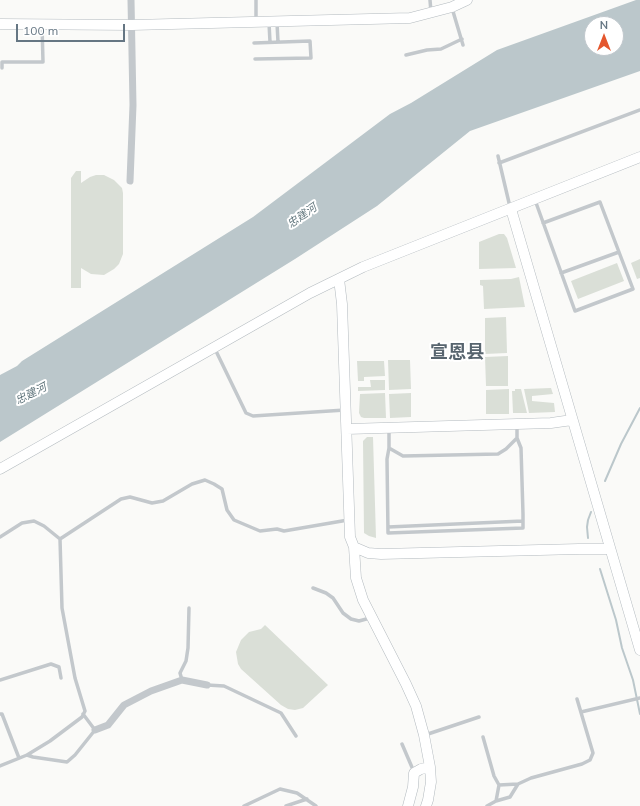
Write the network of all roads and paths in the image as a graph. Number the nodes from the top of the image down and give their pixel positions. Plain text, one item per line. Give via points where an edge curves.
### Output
1 (131, 0) edge
2 (256, 0) edge
3 (430, 0) edge
4 (467, 0) edge
5 (452, 7) junction
6 (431, 13) junction
7 (273, 22) junction
8 (256, 23) junction
9 (0, 24) edge
10 (42, 24) junction
11 (132, 26) junction
12 (462, 39) junction
13 (270, 42) junction
14 (278, 42) junction
15 (254, 43) dead end
16 (463, 45) dead end
17 (406, 56) dead end
18 (256, 59) dead end
19 (2, 68) dead end
20 (640, 110) edge
21 (498, 156) dead end
22 (640, 156) edge
23 (499, 163) junction
24 (130, 181) dead end
25 (534, 199) junction
26 (511, 208) junction
27 (543, 223) junction
28 (619, 252) junction
29 (561, 273) junction
30 (339, 279) junction
31 (215, 347) junction
32 (346, 410) junction
33 (572, 420) junction
34 (517, 424) junction
35 (389, 428) junction
36 (347, 429) junction
37 (517, 438) junction
38 (389, 448) junction
39 (0, 469) edge
40 (349, 520) junction
41 (523, 522) junction
42 (388, 527) junction
43 (0, 537) edge
44 (60, 539) junction
45 (354, 547) junction
46 (610, 549) junction
47 (313, 588) dead end
48 (189, 608) dead end
49 (372, 618) junction
50 (640, 650) edge
51 (61, 678) dead end
52 (0, 680) edge
53 (182, 680) junction
54 (207, 685) joint
55 (640, 698) edge
56 (577, 699) dead end
57 (582, 712) junction
58 (0, 714) edge
59 (83, 714) junction
60 (479, 717) dead end
61 (95, 730) junction
62 (424, 735) junction
63 (296, 736) dead end
64 (483, 737) dead end
65 (402, 744) dead end
66 (27, 755) junction
67 (19, 758) junction
68 (0, 766) edge
69 (430, 771) junction
70 (414, 773) junction
71 (518, 784) junction
72 (499, 785) junction
73 (307, 799) junction
74 (496, 801) junction
75 (244, 806) edge
76 (286, 806) edge
77 (316, 806) edge
78 (408, 806) edge
79 (426, 806) edge
80 (487, 806) edge

1 - 11 street
2 - 8 lane
3 - 6 lane
4 - 5 street
5 - 6 street
5 - 12 lane
6 - 7 street via 410,18
7 - 8 street
7 - 13 lane
7 - 14 lane
8 - 11 street
9 - 10 street
10 - 11 street
10 - 19 lane via 43,62 2,62
11 - 24 street via 133,105
12 - 16 lane
12 - 17 lane via 441,49
13 - 14 lane
13 - 15 lane
14 - 18 lane via 310,41 311,58
20 - 23 lane
21 - 23 lane
22 - 25 street
23 - 26 lane
25 - 26 street
25 - 27 lane
26 - 30 street
26 - 33 street
27 - 28 lane via 600,202
27 - 29 lane
28 - 29 lane
28 - 29 lane via 633,288 575,311
30 - 31 street
30 - 32 street
31 - 32 lane via 246,413 252,416
31 - 39 street
32 - 36 street
33 - 34 street
33 - 46 street
34 - 35 street
34 - 37 lane
35 - 36 street
35 - 38 lane
36 - 40 street
37 - 38 lane via 498,454 403,456
37 - 41 lane via 521,448
38 - 42 lane
40 - 44 lane via 284,531 260,531 234,520 227,510 222,490 205,480 192,484 163,501 152,503 130,497 121,499
40 - 45 street via 350,537
41 - 42 lane
41 - 42 lane via 522,528 388,533
43 - 44 lane via 22,523 34,521
44 - 59 lane via 62,608 75,678 85,711
45 - 46 street via 368,553 381,554
45 - 49 street via 356,578
46 - 50 street
47 - 49 lane via 333,598 343,613 351,619 359,621
48 - 53 lane via 188,648 186,661 180,673
49 - 62 street via 416,706
51 - 52 lane via 59,667 51,664
53 - 54 street
53 - 61 street via 124,704 108,725
54 - 63 lane via 224,686 281,714
55 - 57 lane
56 - 57 lane
57 - 71 lane via 593,754 590,760
58 - 67 lane
59 - 61 lane
59 - 66 lane via 50,741
60 - 62 lane
61 - 66 lane via 67,762
62 - 69 street
64 - 72 lane
65 - 70 lane
66 - 67 lane
67 - 68 lane
69 - 70 street via 421,769
69 - 79 street via 431,782
70 - 78 street
71 - 72 lane
71 - 74 lane via 510,797
72 - 74 lane
73 - 75 lane via 297,793 280,789
73 - 76 lane
73 - 77 lane
74 - 80 lane

